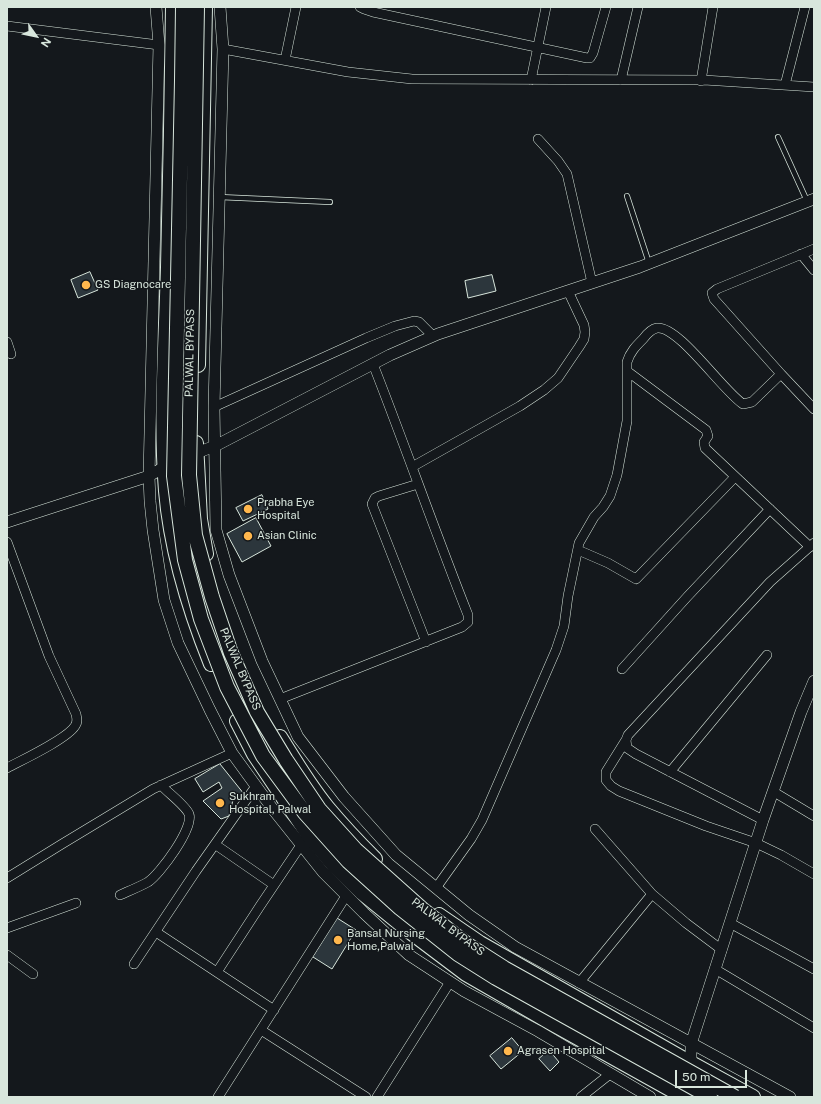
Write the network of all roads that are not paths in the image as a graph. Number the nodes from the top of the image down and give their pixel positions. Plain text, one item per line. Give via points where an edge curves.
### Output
1 (156, 7) edge
2 (173, 7) edge
3 (183, 7) edge
4 (197, 7) edge
5 (205, 7) edge
6 (220, 7) edge
7 (296, 7) edge
8 (360, 7) edge
9 (546, 7) edge
10 (606, 7) edge
11 (638, 7) edge
12 (713, 7) edge
13 (805, 7) edge
14 (7, 26) edge
15 (159, 45) junction
16 (538, 48) junction
17 (223, 49) junction
18 (285, 60) junction
19 (531, 80) junction
20 (621, 80) junction
21 (701, 81) junction
22 (785, 85) junction
23 (814, 87) edge
24 (778, 137) dead end
25 (538, 139) dead end
26 (627, 196) dead end
27 (219, 197) junction
28 (810, 200) edge
29 (330, 202) dead end
30 (814, 249) edge
31 (801, 254) junction
32 (649, 263) junction
33 (814, 270) edge
34 (592, 282) junction
35 (568, 291) junction
36 (433, 336) junction
37 (7, 342) edge
38 (11, 354) dead end
39 (373, 364) junction
40 (627, 371) junction
41 (781, 374) junction
42 (214, 406) junction
43 (814, 410) edge
44 (215, 446) junction
45 (196, 453) junction
46 (412, 466) junction
47 (165, 467) junction
48 (149, 476) junction
49 (735, 477) junction
50 (418, 484) junction
51 (770, 509) junction
52 (7, 522) edge
53 (7, 542) edge
54 (812, 545) edge
55 (578, 550) junction
56 (426, 642) junction
57 (767, 655) dead end
58 (622, 669) dead end
59 (814, 681) edge
60 (280, 699) junction
61 (626, 740) junction
62 (232, 753) junction
63 (7, 768) edge
64 (670, 772) junction
65 (161, 785) junction
66 (256, 786) junction
67 (774, 792) junction
68 (814, 816) edge
69 (763, 820) junction
70 (595, 829) dead end
71 (756, 843) junction
72 (216, 844) junction
73 (302, 845) junction
74 (814, 874) edge
75 (7, 878) edge
76 (274, 885) junction
77 (436, 888) junction
78 (652, 894) junction
79 (120, 895) dead end
80 (346, 896) junction
81 (76, 903) dead end
82 (730, 922) junction
83 (7, 928) edge
84 (156, 932) junction
85 (722, 950) junction
86 (7, 955) edge
87 (134, 964) dead end
88 (814, 969) edge
89 (715, 970) junction
90 (218, 972) junction
91 (33, 974) dead end
92 (450, 982) junction
93 (580, 983) junction
94 (274, 1010) junction
95 (814, 1028) edge
96 (261, 1030) junction
97 (691, 1044) junction
98 (691, 1063) junction
99 (610, 1074) junction
100 (218, 1097) edge
101 (366, 1097) edge
102 (376, 1097) edge
103 (581, 1097) edge
104 (650, 1097) edge
105 (684, 1097) edge
106 (691, 1097) edge
107 (710, 1097) edge
108 (735, 1097) edge
109 (753, 1097) edge
110 (790, 1097) edge

1 - 15 street
2 - 47 highway via 163,422
3 - 107 highway, PALWAL BYPASS, bridge via 174,476 185,560 201,619 227,687 263,756 305,813 348,861 400,908 458,954 496,978
4 - 108 highway, PALWAL BYPASS, bridge via 189,474 195,535 212,598 231,653 257,712 319,808 356,850 422,910 504,968
5 - 45 highway
6 - 17 street
7 - 18 street
8 - 16 street via 364,10
9 - 16 street
10 - 16 street via 590,58
11 - 20 street
12 - 21 street
13 - 22 street
14 - 15 street
15 - 48 street
16 - 19 street
17 - 18 street
17 - 27 street
18 - 19 street via 348,72 405,78
19 - 20 street
20 - 21 street
21 - 22 street
22 - 23 street
24 - 28 lane
25 - 34 street via 558,160 567,174
26 - 32 lane
27 - 29 lane
27 - 42 street
28 - 32 street
30 - 31 street
31 - 33 street
31 - 41 street via 712,293 714,299
32 - 34 street
34 - 35 street
35 - 36 street
35 - 46 street via 585,332 584,339 558,378 520,406
36 - 39 street
36 - 42 street via 419,322 395,326
37 - 38 street
39 - 44 street
39 - 46 street
40 - 41 street via 630,354 651,331 657,328 664,329 682,340 743,404 752,402
40 - 49 street via 706,430 708,436 704,442 705,448
40 - 55 street via 627,421 617,476 610,496 587,528
41 - 43 street
42 - 44 street
44 - 45 street
44 - 60 street via 216,530 262,661
45 - 47 street
45 - 98 highway via 204,550 222,612 263,710 327,806 378,862 447,920 480,943
46 - 50 street
47 - 48 street
47 - 105 highway via 173,542 196,628 254,754 309,836 334,866 361,892 466,974
48 - 52 street
48 - 62 street via 153,530 164,600 178,643
49 - 51 street
49 - 55 street via 636,579
50 - 56 street via 468,619 462,627
50 - 56 street via 379,496 372,504
51 - 54 street
51 - 58 street
53 - 63 street via 49,656 77,720 67,735
54 - 61 street via 748,605
55 - 77 street via 564,626 546,676 482,820
56 - 60 street
57 - 64 street
59 - 67 street
60 - 77 street via 298,737 344,797 396,855
61 - 64 street via 627,748
61 - 71 street via 606,772 606,780 611,786 706,826
62 - 65 street
62 - 66 street
64 - 69 street
65 - 75 street
65 - 79 street via 185,809 189,823 159,872 148,881
66 - 72 street
66 - 73 street
67 - 68 street
67 - 69 street
69 - 71 street
70 - 78 street
71 - 74 street
71 - 82 street
72 - 76 street
72 - 84 street
73 - 76 street
73 - 80 street
76 - 90 street
77 - 93 street via 515,947
78 - 85 street
78 - 93 street
80 - 92 street via 410,955
80 - 94 street
81 - 83 street
82 - 85 street
82 - 88 street
84 - 87 street
84 - 90 street
85 - 89 street
86 - 91 street
89 - 95 street
89 - 97 street
90 - 94 street
92 - 99 street
92 - 102 street
93 - 97 street
94 - 96 street
96 - 100 street
96 - 101 street
97 - 98 street
97 - 110 street
98 - 106 street
98 - 109 highway
99 - 103 street
99 - 104 street

